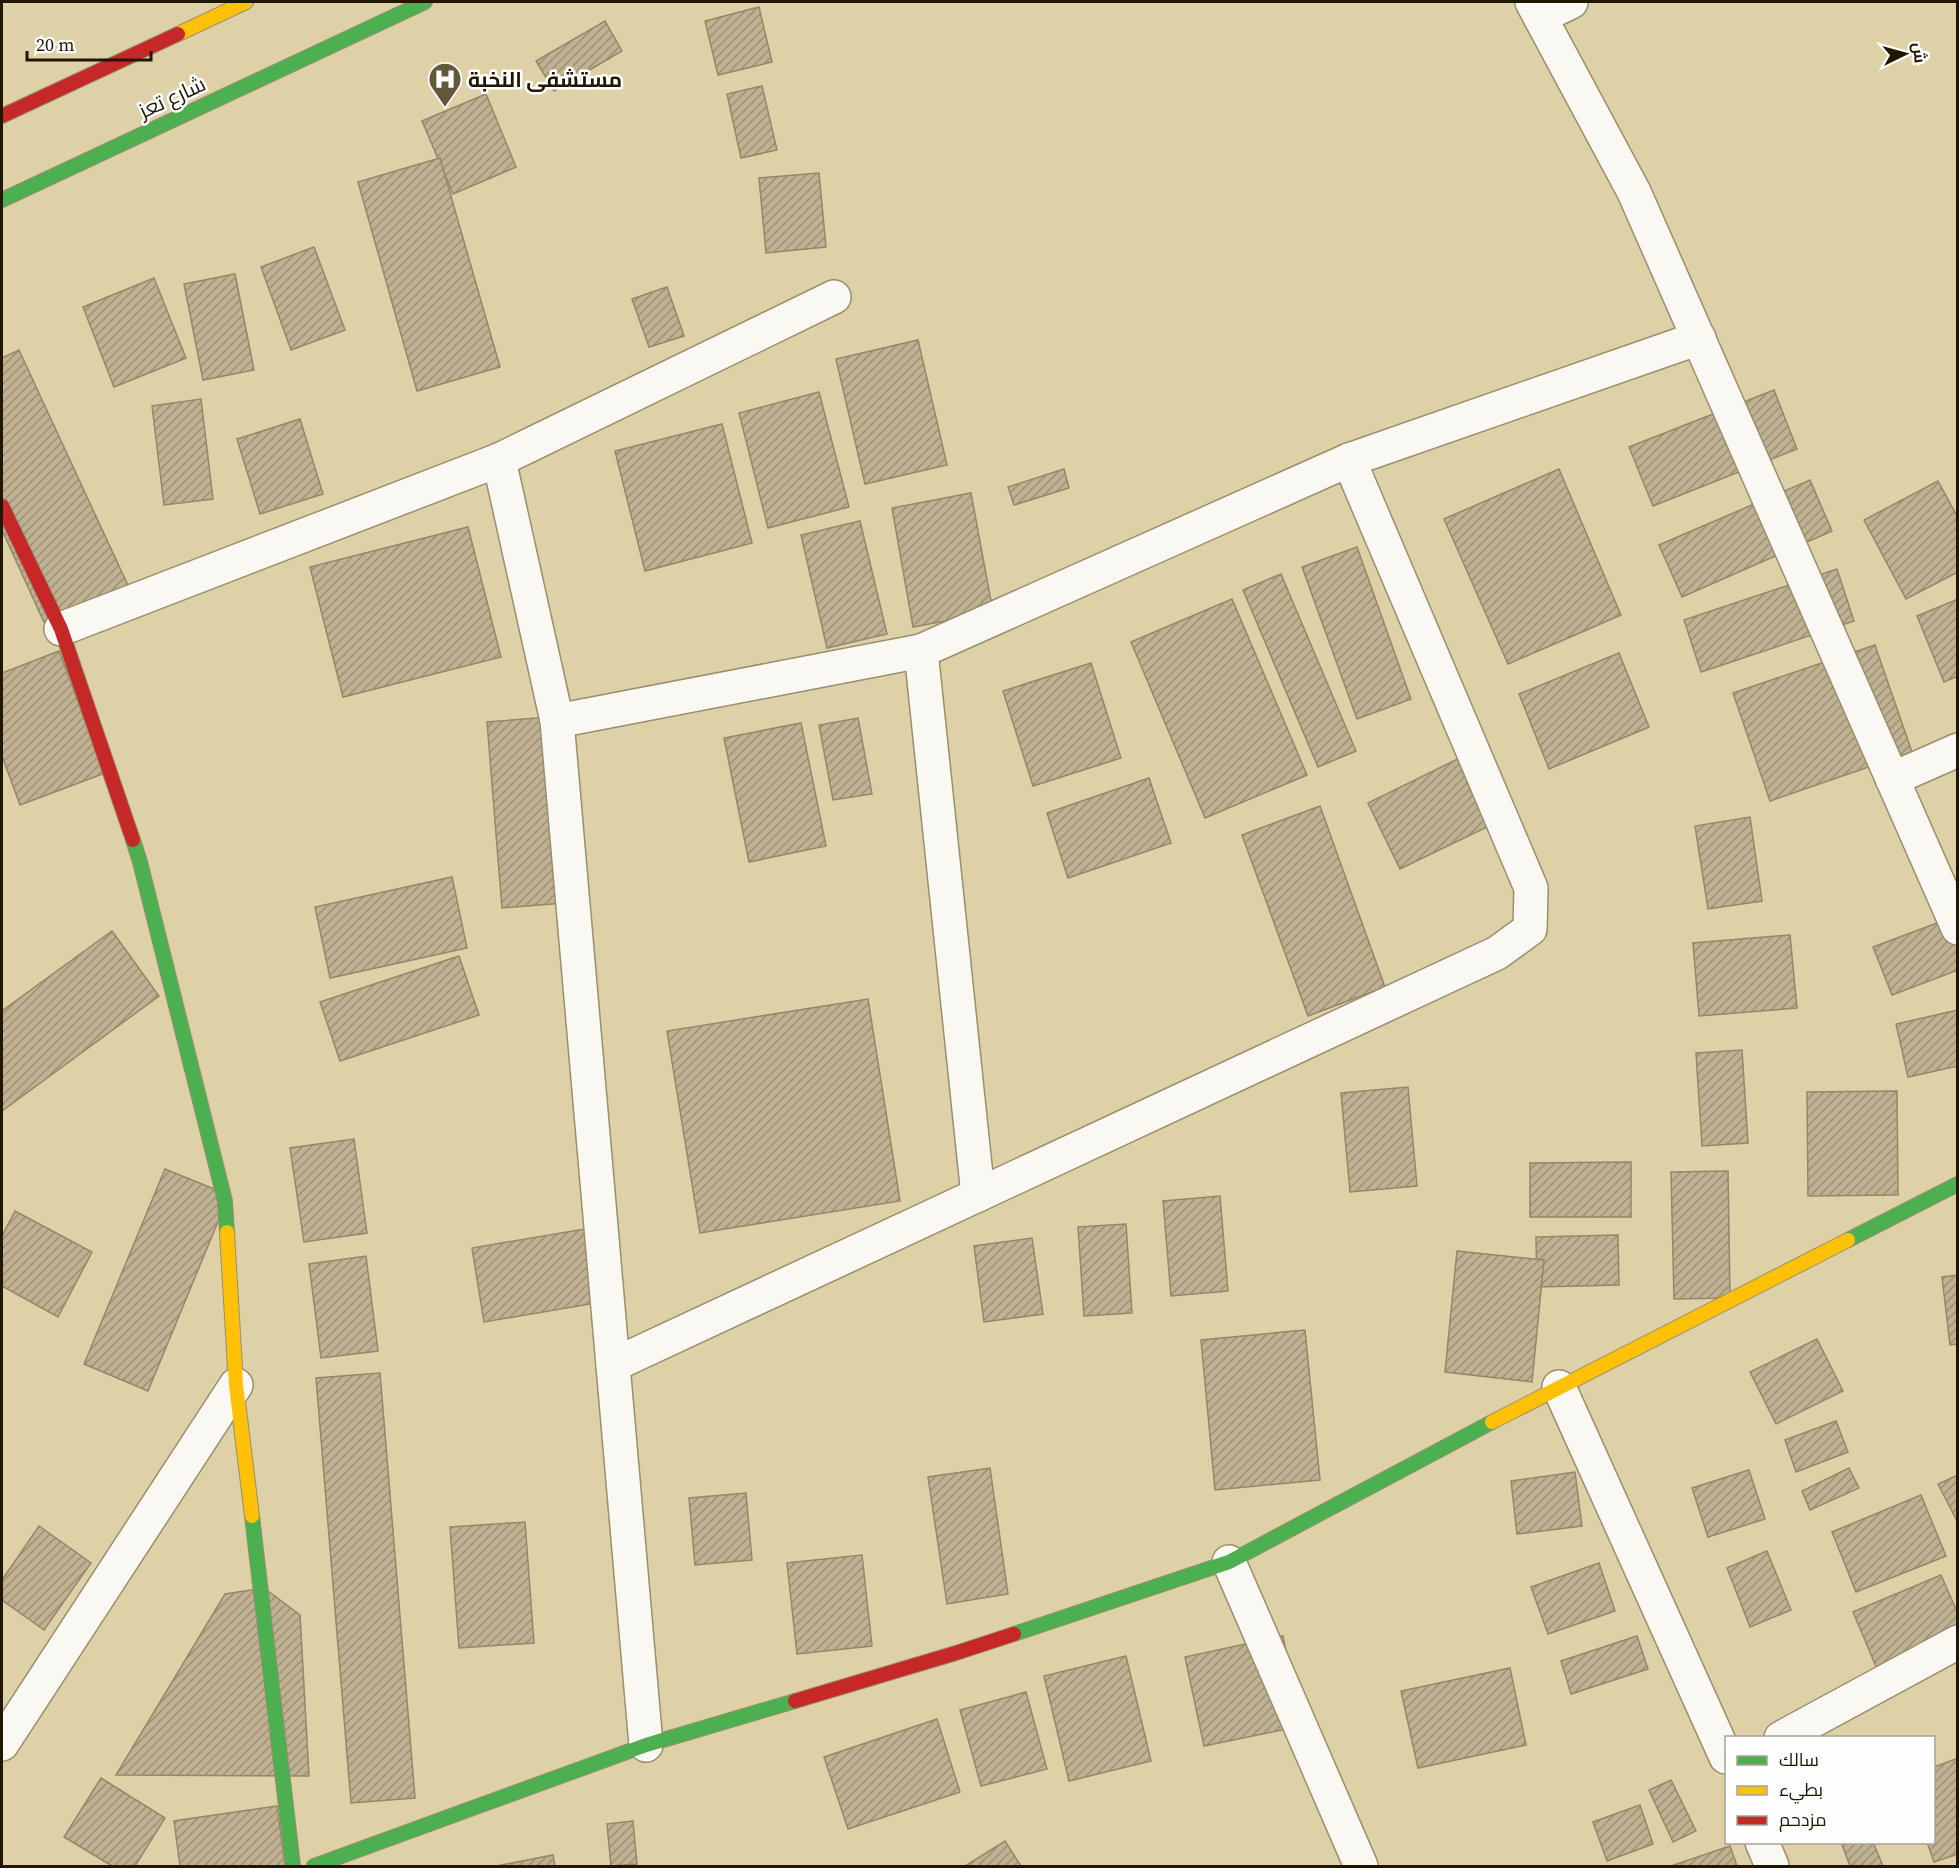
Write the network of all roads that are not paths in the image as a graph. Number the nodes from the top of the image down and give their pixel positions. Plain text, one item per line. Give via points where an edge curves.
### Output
1 (246, 2) edge
2 (425, 2) edge
3 (1571, 2) edge
4 (1536, 9) edge
5 (2, 116) edge
6 (2, 200) edge
7 (834, 297) dead end
8 (1699, 338) junction
9 (499, 460) junction
10 (1349, 460) junction
11 (2, 506) edge
12 (61, 629) junction
13 (921, 651) junction
14 (557, 721) junction
15 (1958, 750) edge
16 (1892, 779) junction
17 (1958, 928) edge
18 (1958, 1184) edge
19 (978, 1195) junction
20 (613, 1365) junction
21 (236, 1385) junction
22 (1559, 1387) junction
23 (1229, 1562) junction
24 (1958, 1642) edge
25 (1783, 1736) edge
26 (2, 1744) edge
27 (646, 1745) junction
28 (1725, 1755) edge
29 (1763, 1844) edge
30 (293, 1866) edge
31 (314, 1866) edge
32 (1361, 1866) edge
33 (1772, 1866) edge

1 - 5 main road
2 - 6 main road, شارع تعز
3 - 4 street
4 - 8 street via 1634,192
7 - 9 street
8 - 10 street
8 - 16 street
9 - 12 street
9 - 14 street
10 - 13 street
10 - 19 street via 1531,888 1530,928 1497,953
11 - 12 main road
12 - 21 main road via 140,862 225,1201
13 - 14 street
13 - 19 street
14 - 20 street
15 - 16 street
16 - 17 street
18 - 22 main road
19 - 20 street
20 - 27 street
21 - 26 street
21 - 30 main road
22 - 23 main road
22 - 28 street
23 - 27 main road via 956,1653
23 - 32 street
24 - 25 street
27 - 31 main road
29 - 33 street

